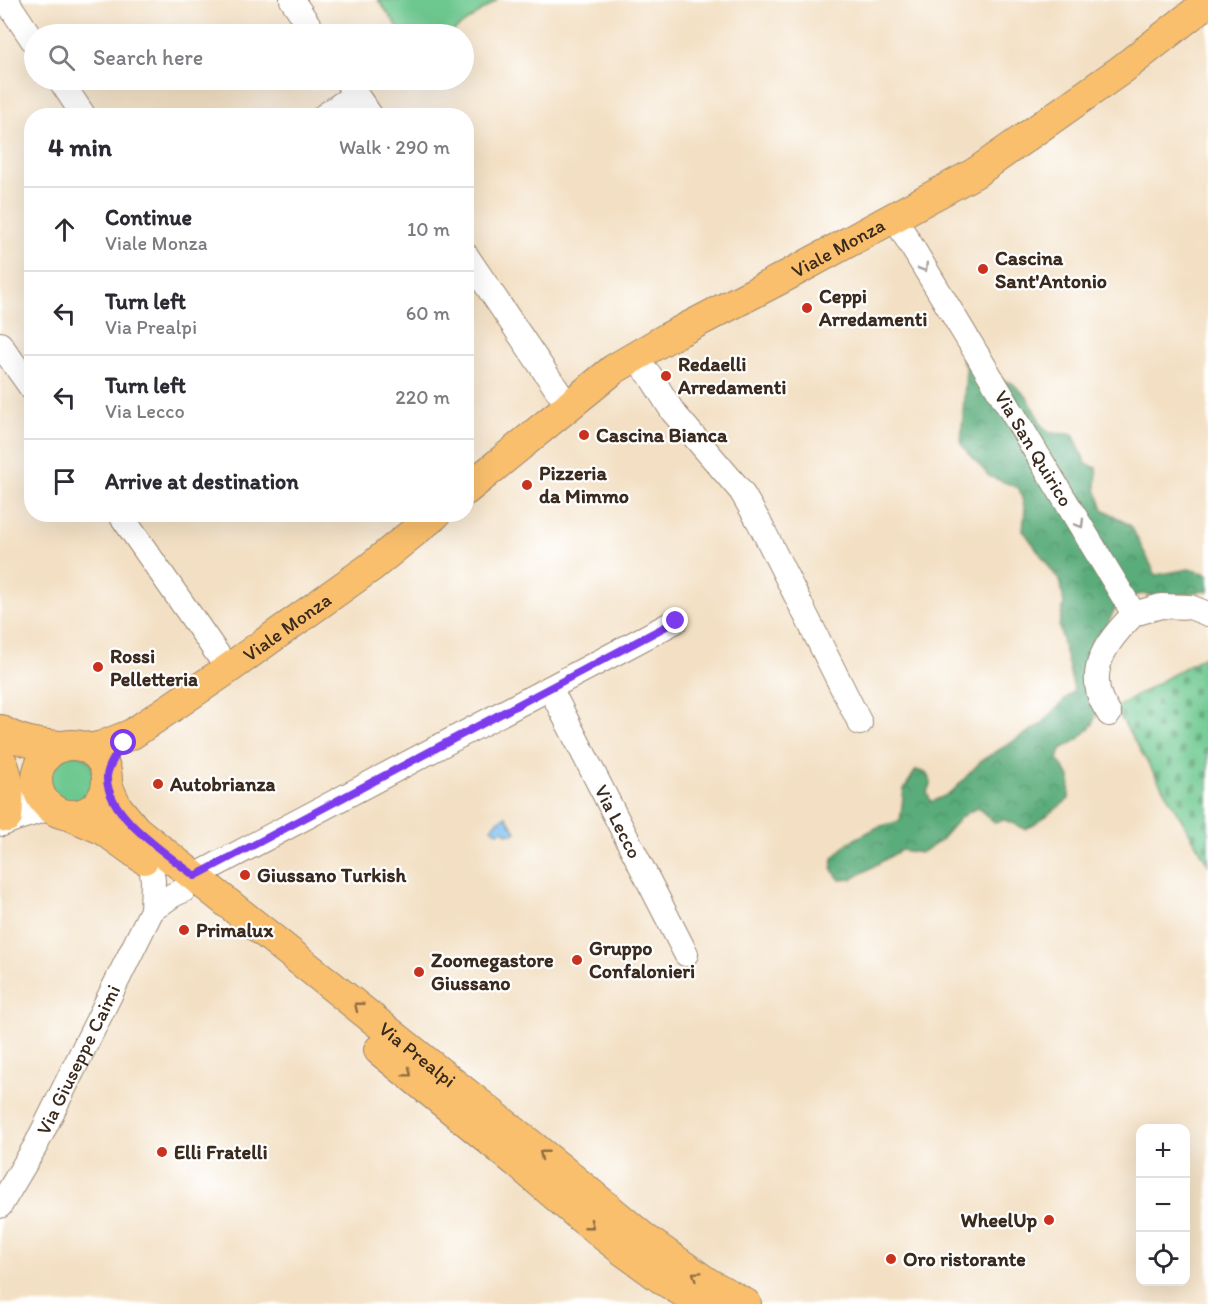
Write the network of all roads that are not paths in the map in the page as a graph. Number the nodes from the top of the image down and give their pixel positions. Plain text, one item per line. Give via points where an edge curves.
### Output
1 (292, 0) edge
2 (1208, 2) edge
3 (7, 3) edge
4 (308, 24) edge
5 (24, 28) edge
6 (67, 90) edge
7 (348, 90) edge
8 (353, 90) edge
9 (79, 108) edge
10 (331, 108) edge
11 (365, 108) edge
12 (892, 219) junction
13 (474, 267) edge
14 (0, 344) edge
15 (634, 357) junction
16 (24, 378) edge
17 (568, 406) junction
18 (474, 483) edge
19 (126, 522) edge
20 (426, 522) edge
21 (1134, 614) junction
22 (1208, 614) edge
23 (676, 621) dead end
24 (228, 669) junction
25 (550, 688) junction
26 (1109, 714) dead end
27 (860, 723) dead end
28 (0, 730) edge
29 (132, 734) junction
30 (0, 744) edge
31 (76, 748) junction
32 (0, 758) edge
33 (107, 779) junction
34 (48, 796) junction
35 (2, 822) edge
36 (151, 864) junction
37 (189, 883) junction
38 (152, 910) junction
39 (686, 954) dead end
40 (2, 1204) edge
41 (702, 1304) edge
42 (746, 1304) edge

1 - 4 street
2 - 12 main road, Viale Monza via 1121,70 975,173
3 - 5 street
6 - 9 street
7 - 10 street
8 - 11 street
12 - 15 main road, Viale Monza
12 -> 21 street, Via San Quirico
13 - 17 street
14 - 16 street
15 - 17 main road, Viale Monza
15 - 27 street via 673,412 741,491
17 - 18 main road, Viale Monza
19 - 24 street
20 - 24 main road, Viale Monza via 371,567
21 - 22 street via 1161,606 1190,607
21 - 26 street via 1107,645 1098,664 1096,683
23 - 25 street
24 - 29 main road, Viale Monza
25 - 37 street
25 - 39 street, Via Lecco
28 - 31 main road via 24,741
29 - 31 main road, Viale Monza via 102,746
29 - 33 main road, Viale Monza via 119,751
30 - 34 main road via 27,767
31 - 33 main road via 100,759
31 - 34 main road via 51,752 43,760 38,772
32 - 35 main road via 9,783
33 - 34 main road via 101,800 81,814
33 - 37 main road, Via Prealpi via 117,807
34 - 35 street
34 - 36 main road, Via Prealpi
36 - 37 main road, Via Prealpi
36 - 38 street
37 - 38 street
37 -> 41 main road, Via Prealpi via 580,1217
42 -> 37 main road, Via Prealpi via 708,1283 644,1238 560,1168
38 - 40 street, Via Giuseppe Caimi via 36,1145

